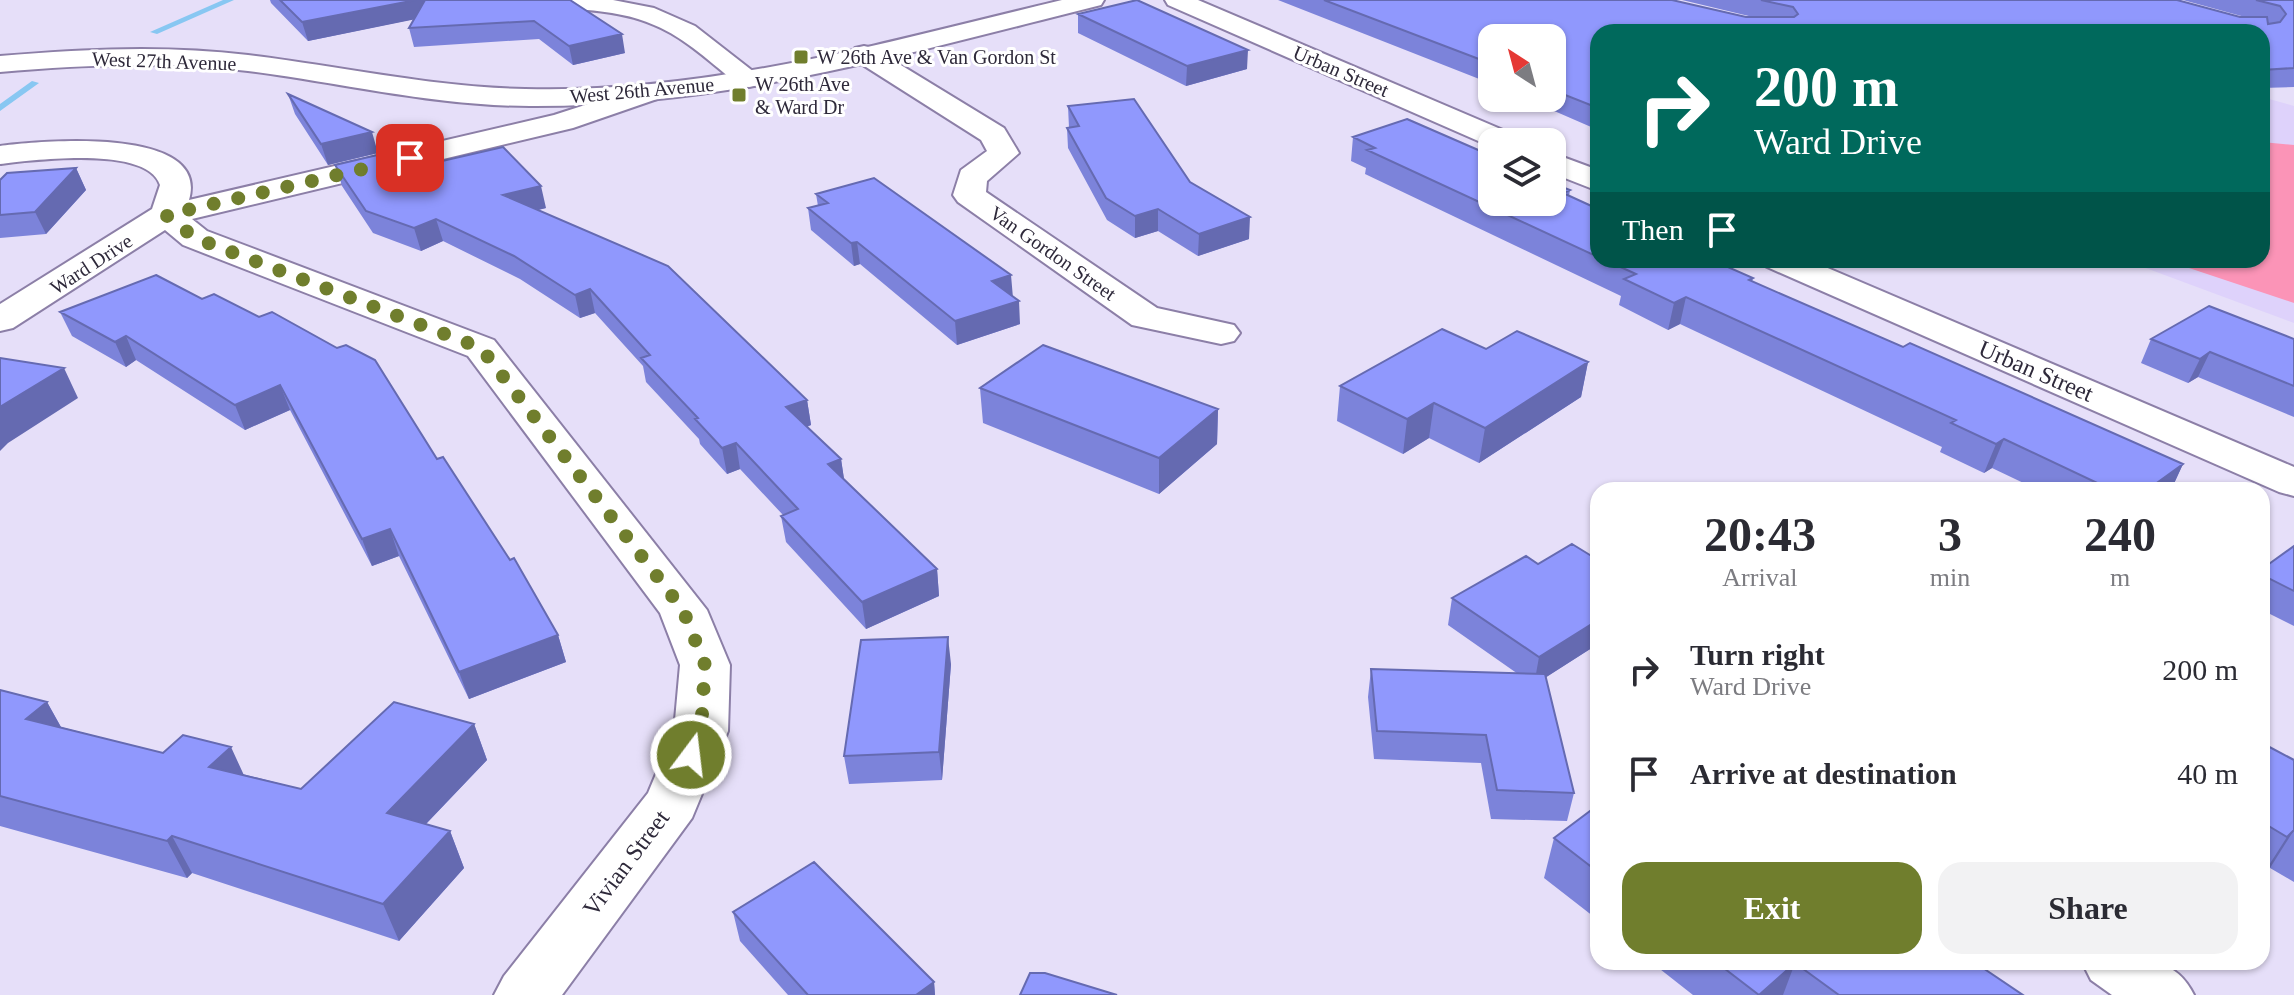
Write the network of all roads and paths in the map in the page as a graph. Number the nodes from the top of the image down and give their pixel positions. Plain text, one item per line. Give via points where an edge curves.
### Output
1 (478, 0) edge
2 (1092, 0) edge
3 (1177, 0) edge
4 (864, 54) junction
5 (0, 64) edge
6 (328, 75) joint
7 (749, 79) junction
8 (647, 93) junction
9 (1478, 130) edge
10 (0, 155) edge
11 (1566, 168) edge
12 (1590, 179) edge
13 (166, 215) junction
14 (1797, 268) edge
15 (0, 320) edge
16 (1221, 333) dead end
17 (2294, 483) edge
18 (2125, 970) edge
19 (526, 995) edge
20 (2162, 995) edge

1 - 7 street via 653,15
2 - 4 street, West 26th Avenue
3 - 9 street, Urban Street
4 - 7 street, West 26th Avenue
4 - 16 street, Van Gordon Street via 993,134 1004,153 972,177 969,195 1145,317
5 - 6 street, West 27th Avenue via 161,57
6 - 8 street, West 26th Avenue via 465,96
7 - 8 street, West 26th Avenue
8 - 13 street, Ward Drive via 563,122
10 - 13 street via 114,151 155,160 173,175 176,189
11 - 12 street
13 - 15 street, Ward Drive
13 - 19 street, Vivian Street via 195,238 481,348 683,610 705,665 701,731 672,803
14 - 17 street, Urban Street
18 - 20 street

